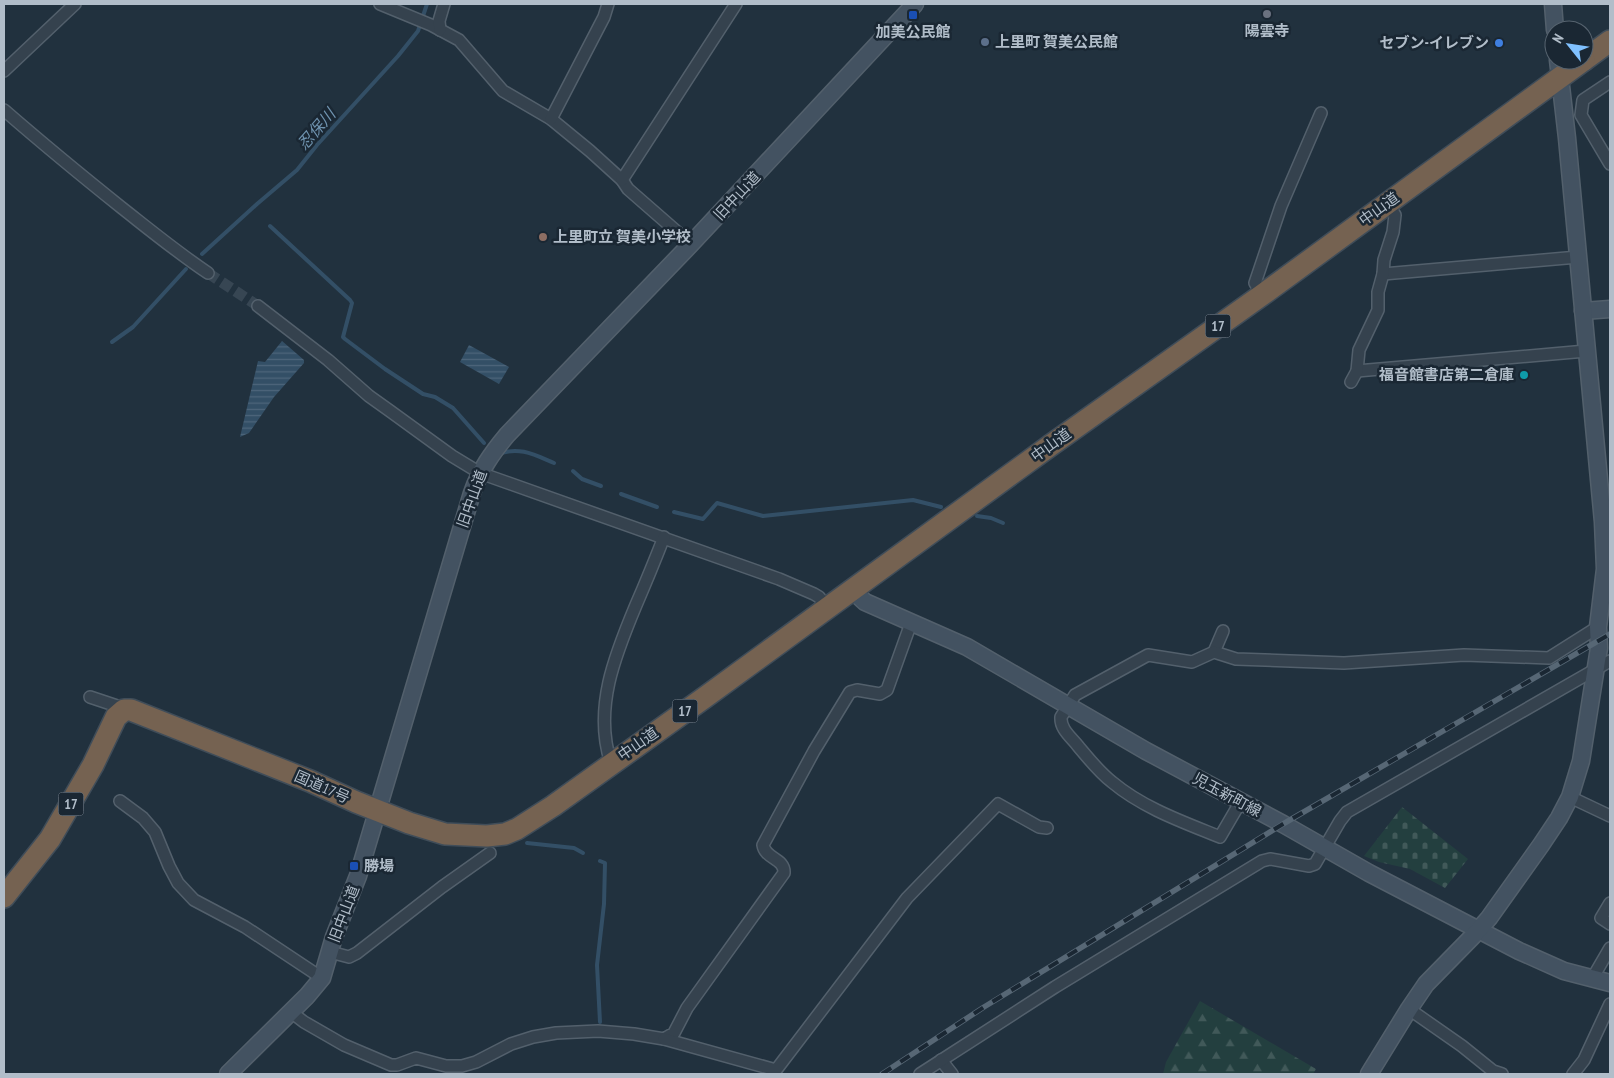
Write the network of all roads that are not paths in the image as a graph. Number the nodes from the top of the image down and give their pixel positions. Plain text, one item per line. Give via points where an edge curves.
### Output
1 (75, 4) edge
2 (380, 4) edge
3 (444, 4) edge
4 (608, 4) edge
5 (736, 4) edge
6 (916, 4) edge
7 (1553, 4) edge
8 (1554, 20) edge
9 (440, 30) junction
10 (1610, 41) edge
11 (1594, 53) edge
12 (1558, 70) edge
13 (1559, 70) edge
14 (4, 71) edge
15 (1610, 82) edge
16 (1564, 108) junction
17 (1582, 108) junction
18 (4, 110) edge
19 (1321, 113) dead end
20 (551, 119) junction
21 (1610, 164) edge
22 (622, 180) junction
23 (1387, 203) junction
24 (691, 244) junction
25 (1578, 256) junction
26 (208, 273) tunnel mouth
27 (1383, 274) junction
28 (1262, 295) junction
29 (258, 306) tunnel mouth
30 (1610, 308) edge
31 (1583, 311) junction
32 (1586, 351) junction
33 (1357, 371) junction
34 (1351, 382) dead end
35 (480, 472) junction
36 (664, 537) junction
37 (852, 590) junction
38 (828, 608) junction
39 (911, 623) junction
40 (1598, 627) junction
41 (1223, 631) dead end
42 (1214, 652) junction
43 (1610, 660) edge
44 (1595, 670) junction
45 (90, 697) dead end
46 (1068, 706) junction
47 (131, 710) junction
48 (611, 763) junction
49 (1570, 797) junction
50 (120, 801) dead end
51 (1240, 801) junction
52 (376, 810) junction
53 (1610, 816) edge
54 (1048, 828) dead end
55 (517, 829) joint
56 (1326, 848) junction
57 (490, 853) dead end
58 (4, 898) edge
59 (1610, 903) edge
60 (1610, 924) edge
61 (1478, 930) junction
62 (1610, 948) edge
63 (330, 952) junction
64 (322, 978) junction
65 (1592, 979) junction
66 (1610, 983) edge
67 (1610, 1004) edge
68 (1409, 1009) junction
69 (291, 1012) junction
70 (664, 1039) junction
71 (941, 1060) junction
72 (228, 1074) edge
73 (920, 1074) edge
74 (952, 1074) edge
75 (1370, 1074) edge
76 (1502, 1074) edge
77 (1573, 1074) edge

1 - 14 street
2 - 9 street
3 - 9 street
4 - 20 street
5 - 22 street
6 - 24 main road, 旧中山道
7 - 8 main road
9 - 20 street via 459,40 503,91
10 - 11 highway, 中山道 / 17
12 - 23 highway, 中山道 / 17
13 - 16 main road
15 - 17 street via 1583,100
16 - 17 street
16 - 25 main road
17 - 21 street via 1580,115
18 - 26 street via 114,202
19 - 28 street via 1281,206 1255,283
20 - 22 street
22 - 24 street via 628,189
23 - 27 street via 1395,215
23 - 28 highway, 中山道 / 17
24 - 35 main road, 旧中山道 via 507,435
25 - 27 street
25 - 31 main road
27 - 33 street via 1378,310 1359,350
28 - 37 highway, 中山道 / 17
29 - 35 street via 390,412
30 - 31 main road
31 - 32 main road
32 - 33 street
32 - 40 main road via 1605,569
33 - 34 street
35 - 36 street
35 - 52 main road, 旧中山道
36 - 38 street via 801,588 819,597
36 - 48 street via 621,641 607,689 604,736
37 - 38 highway, 中山道 / 17
37 - 39 main road, 児玉新町線 via 865,602
38 - 48 highway, 中山道 / 17
39 - 46 main road, 児玉新町線 via 967,647
39 - 70 street via 887,690 880,694 855,690 848,694 763,842 764,852 784,866 783,875 687,1008 674,1033
40 - 42 street via 1549,658 1464,655 1344,663 1236,659
40 - 44 main road
41 - 42 street
42 - 46 street via 1192,662 1148,655 1075,695
43 - 44 street
44 - 49 main road via 1581,761
44 - 56 street via 1347,812
45 - 47 street
46 - 51 main road, 児玉新町線
46 - 51 street via 1061,717 1062,725 1086,756 1111,781 1156,810 1220,837
47 - 52 highway, 国道17号 / 17
47 - 58 highway, 17 via 118,714 93,765 50,838
48 - 55 highway, 中山道 / 17
49 - 53 street
49 - 61 main road via 1541,845
50 - 64 street via 143,818 155,832 178,884 194,900 245,927
51 - 56 main road, 児玉新町線
52 - 55 highway, 国道17号 / 17 via 446,834 487,836
52 - 63 main road, 旧中山道 via 352,894
54 - 70 street via 1039,827 998,804 907,898 776,1070
56 - 61 main road, 児玉新町線
56 - 71 street via 1313,865 1270,859 1262,861
57 - 63 street via 357,953 349,957
59 - 60 street via 1601,918
61 - 65 main road, 児玉新町線 via 1541,962
61 - 68 main road via 1426,984
62 - 65 street
63 - 64 main road, 旧中山道
64 - 69 main road, 旧中山道
65 - 66 main road, 児玉新町線
67 - 77 street via 1584,1060
68 - 75 main road
68 - 76 street via 1493,1071
69 - 70 street via 344,1046 391,1065 416,1058 446,1066 462,1066 511,1044 556,1033 598,1030
69 - 72 main road, 旧中山道
71 - 73 street
71 - 74 street

